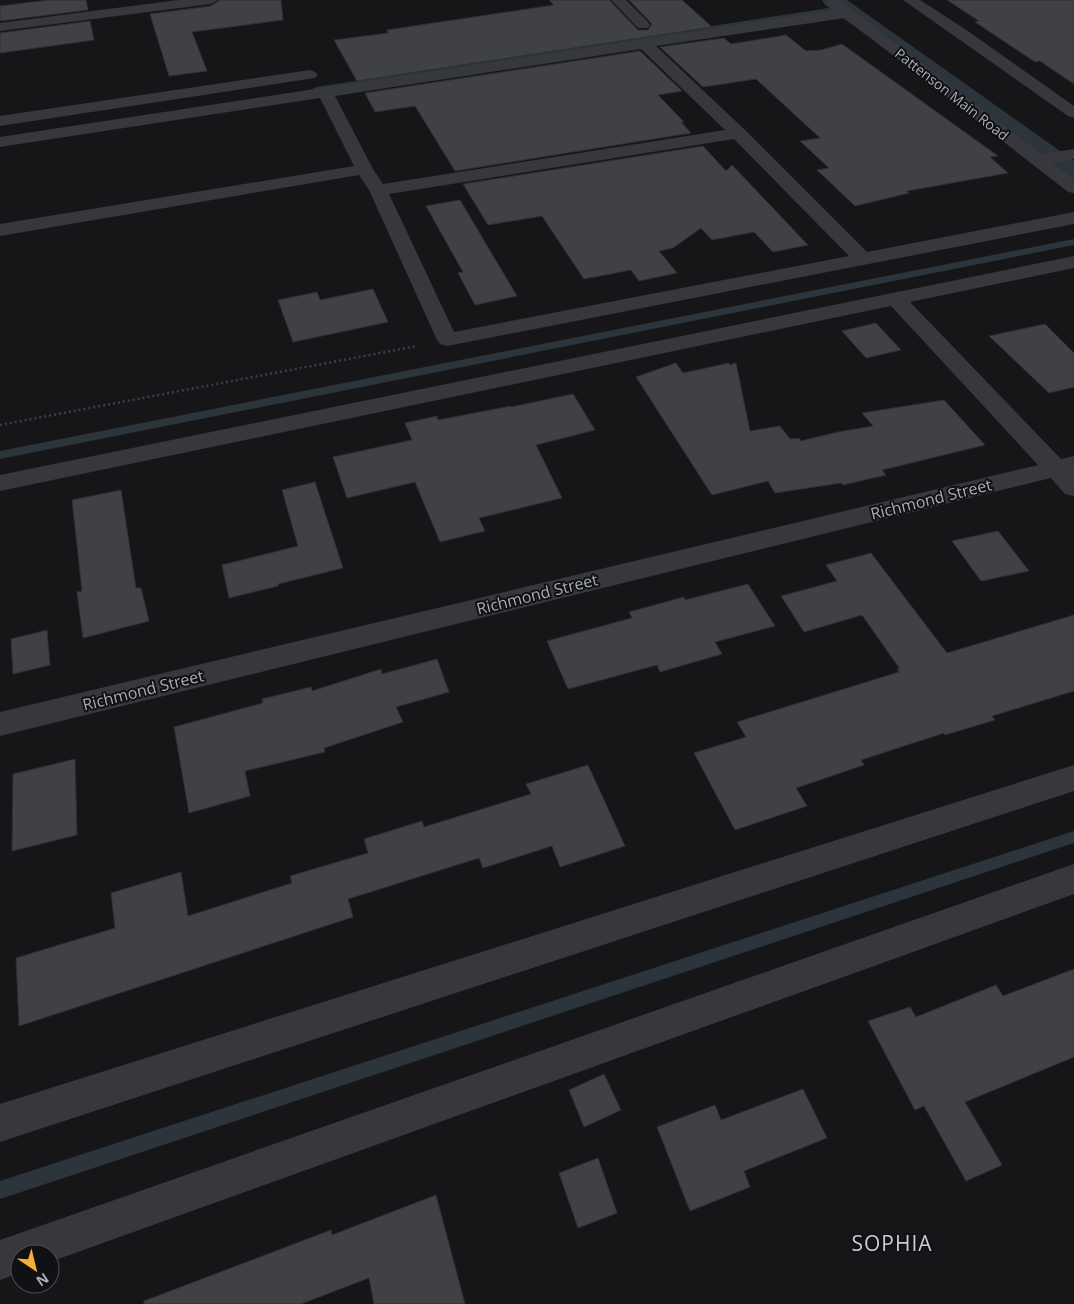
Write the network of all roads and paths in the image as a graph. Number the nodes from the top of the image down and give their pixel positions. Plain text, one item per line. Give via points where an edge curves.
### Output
1 (211, 0) edge
2 (618, 0) edge
3 (910, 0) edge
4 (839, 7) edge
5 (662, 23) dead end
6 (643, 26) junction
7 (0, 27) edge
8 (623, 28) dead end
9 (645, 44) junction
10 (326, 73) dead end
11 (325, 92) junction
12 (1074, 113) edge
13 (0, 121) edge
14 (738, 133) junction
15 (0, 142) edge
16 (1073, 155) edge
17 (1043, 160) junction
18 (364, 169) junction
19 (1074, 188) edge
20 (378, 190) junction
21 (1074, 218) edge
22 (0, 230) edge
23 (862, 258) junction
24 (1074, 262) edge
25 (896, 300) junction
26 (447, 340) junction
27 (0, 425) edge
28 (1065, 466) edge
29 (0, 483) edge
30 (1074, 488) edge
31 (0, 724) edge
32 (1074, 778) edge
33 (1074, 878) edge
34 (0, 1123) edge
35 (0, 1260) edge

1 - 7 street
2 - 6 street
3 - 12 street
4 - 9 street
4 - 17 street, Pattenson Main Road
5 - 6 street
6 - 8 street
9 - 11 street
9 - 14 street
10 - 13 street
11 - 15 street
11 - 18 street
14 - 20 street
14 - 23 street
16 - 17 street
17 - 19 street, Pattenson Main Road
18 - 20 street
18 - 22 street
20 - 26 street
21 - 23 street
23 - 26 street
24 - 25 street
25 - 28 street
25 - 29 street
26 - 27 path
28 - 30 street
28 - 31 street, Richmond Street
32 - 34 street
33 - 35 street

